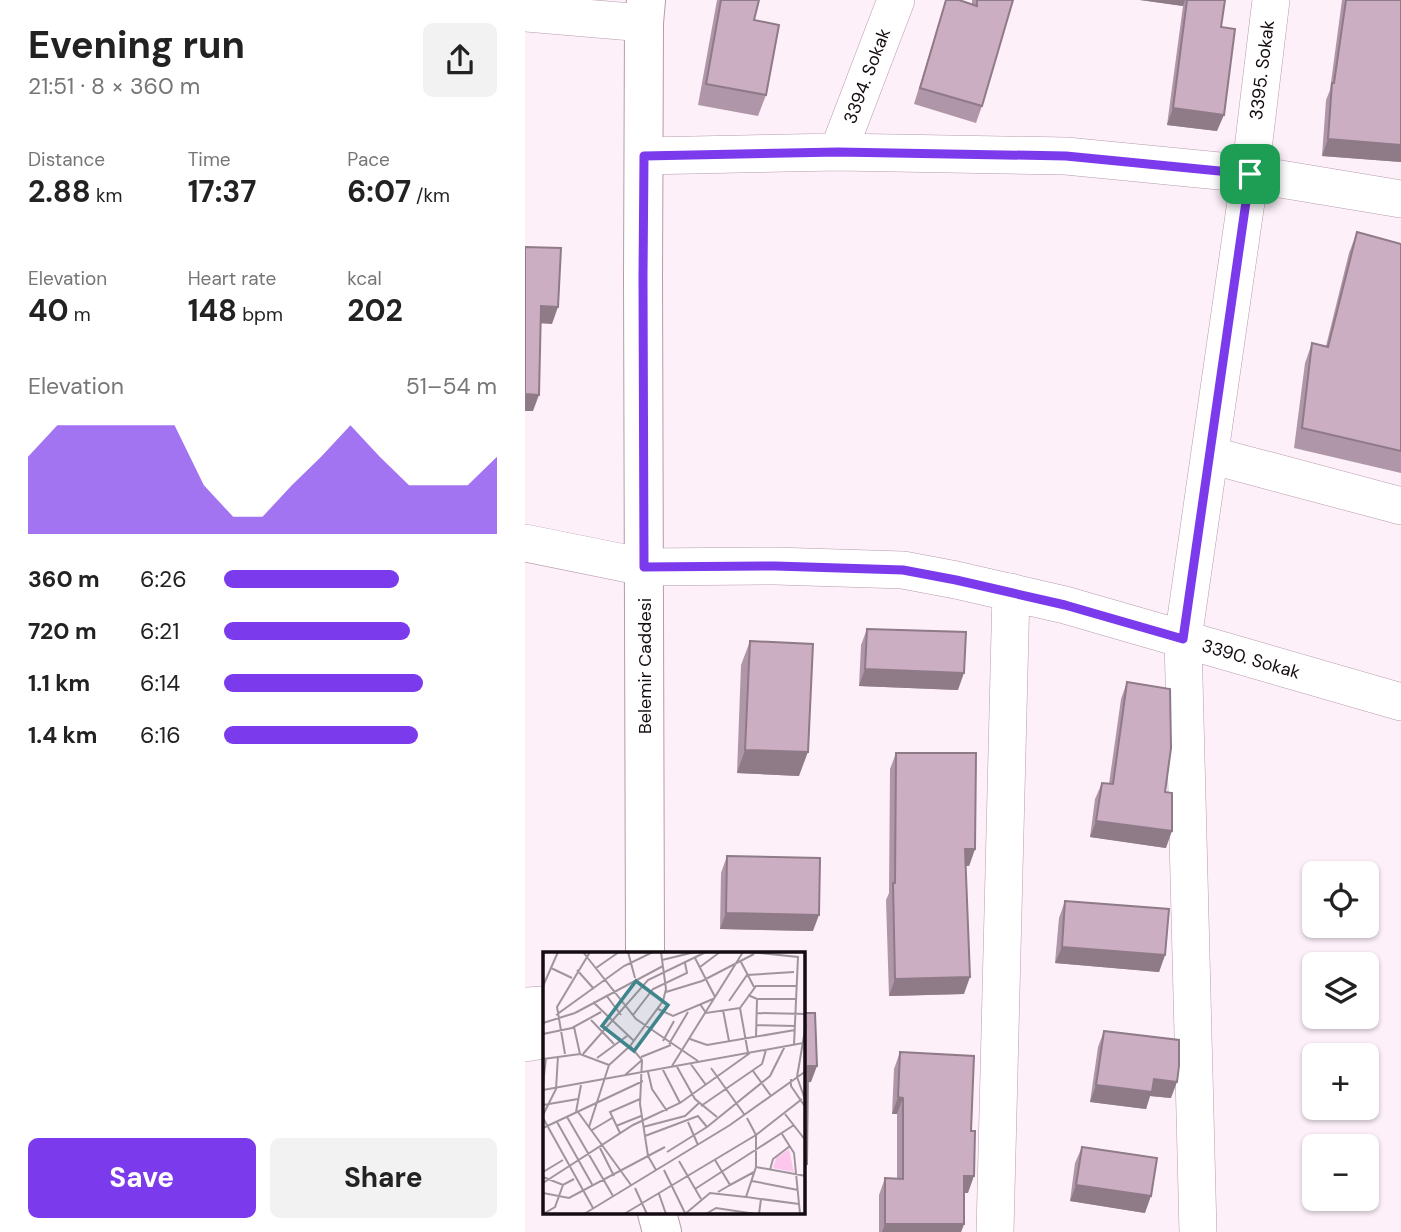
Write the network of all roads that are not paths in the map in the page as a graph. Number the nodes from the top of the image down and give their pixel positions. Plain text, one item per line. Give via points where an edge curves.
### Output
1 (896, 0) edge
2 (1271, 0) edge
3 (645, 11) edge
4 (525, 13) edge
5 (838, 152) junction
6 (644, 156) junction
7 (1250, 174) junction
8 (1401, 200) edge
9 (1210, 456) junction
10 (1401, 506) edge
11 (525, 543) edge
12 (644, 567) junction
13 (1011, 592) junction
14 (1183, 639) junction
15 (1401, 702) edge
16 (645, 952) edge
17 (543, 1005) edge
18 (525, 1006) edge
19 (543, 1040) edge
20 (525, 1043) edge
21 (657, 1214) edge
22 (662, 1232) edge
23 (995, 1232) edge
24 (1198, 1232) edge

1 - 5 street, 3394. Sokak
2 - 7 street, 3395. Sokak
3 - 4 street
3 - 6 street, Belemir Caddesi
5 - 6 street
5 - 7 street via 1066,156
6 - 12 street, Belemir Caddesi
7 - 8 street
7 - 9 street, 3395. Sokak
9 - 10 street
9 - 14 street, 3395. Sokak
11 - 12 street, 3390. Sokak
12 - 13 street, 3390. Sokak via 903,570
12 - 16 street, Belemir Caddesi
13 - 14 street, 3390. Sokak
13 - 23 street
14 - 15 street, 3390. Sokak
14 - 24 street, 3395. Sokak
17 - 18 street
19 - 20 street
21 - 22 street

